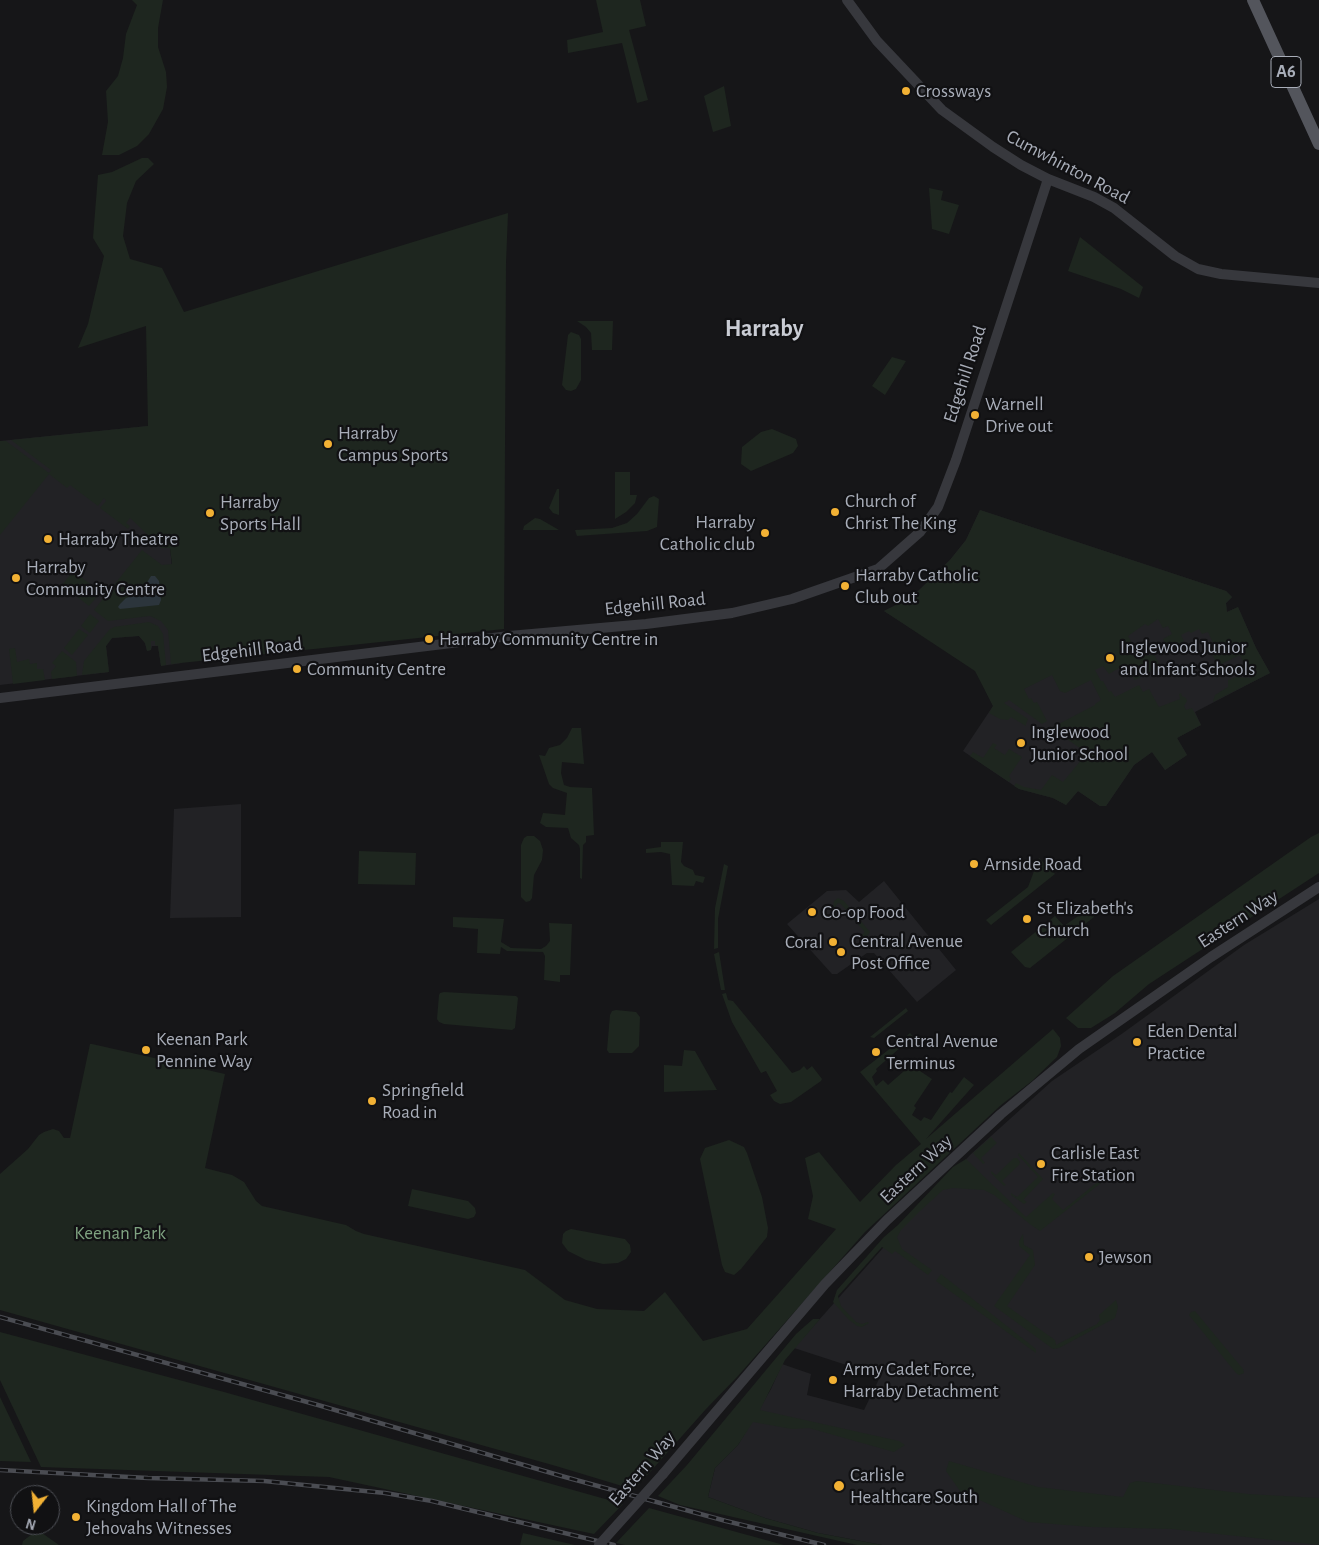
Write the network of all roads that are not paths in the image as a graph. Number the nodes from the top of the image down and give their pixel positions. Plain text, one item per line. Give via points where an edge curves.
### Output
1 (846, 0) edge
2 (1253, 0) edge
3 (1319, 144) edge
4 (1048, 179) junction
5 (1319, 283) edge
6 (0, 698) edge
7 (1319, 887) edge
8 (599, 1545) edge

1 - 4 street, Cumwhinton Road via 877,41 942,110 993,147
2 - 3 main road, A6
4 - 5 street, Cumwhinton Road via 1114,208 1175,256 1198,268 1221,274
4 - 6 street, Edgehill Road via 938,506 920,532 878,569 792,599 732,613 509,636
7 - 8 street, Eastern Way, bridge via 1210,957 1079,1049 1001,1114 887,1220 826,1284

